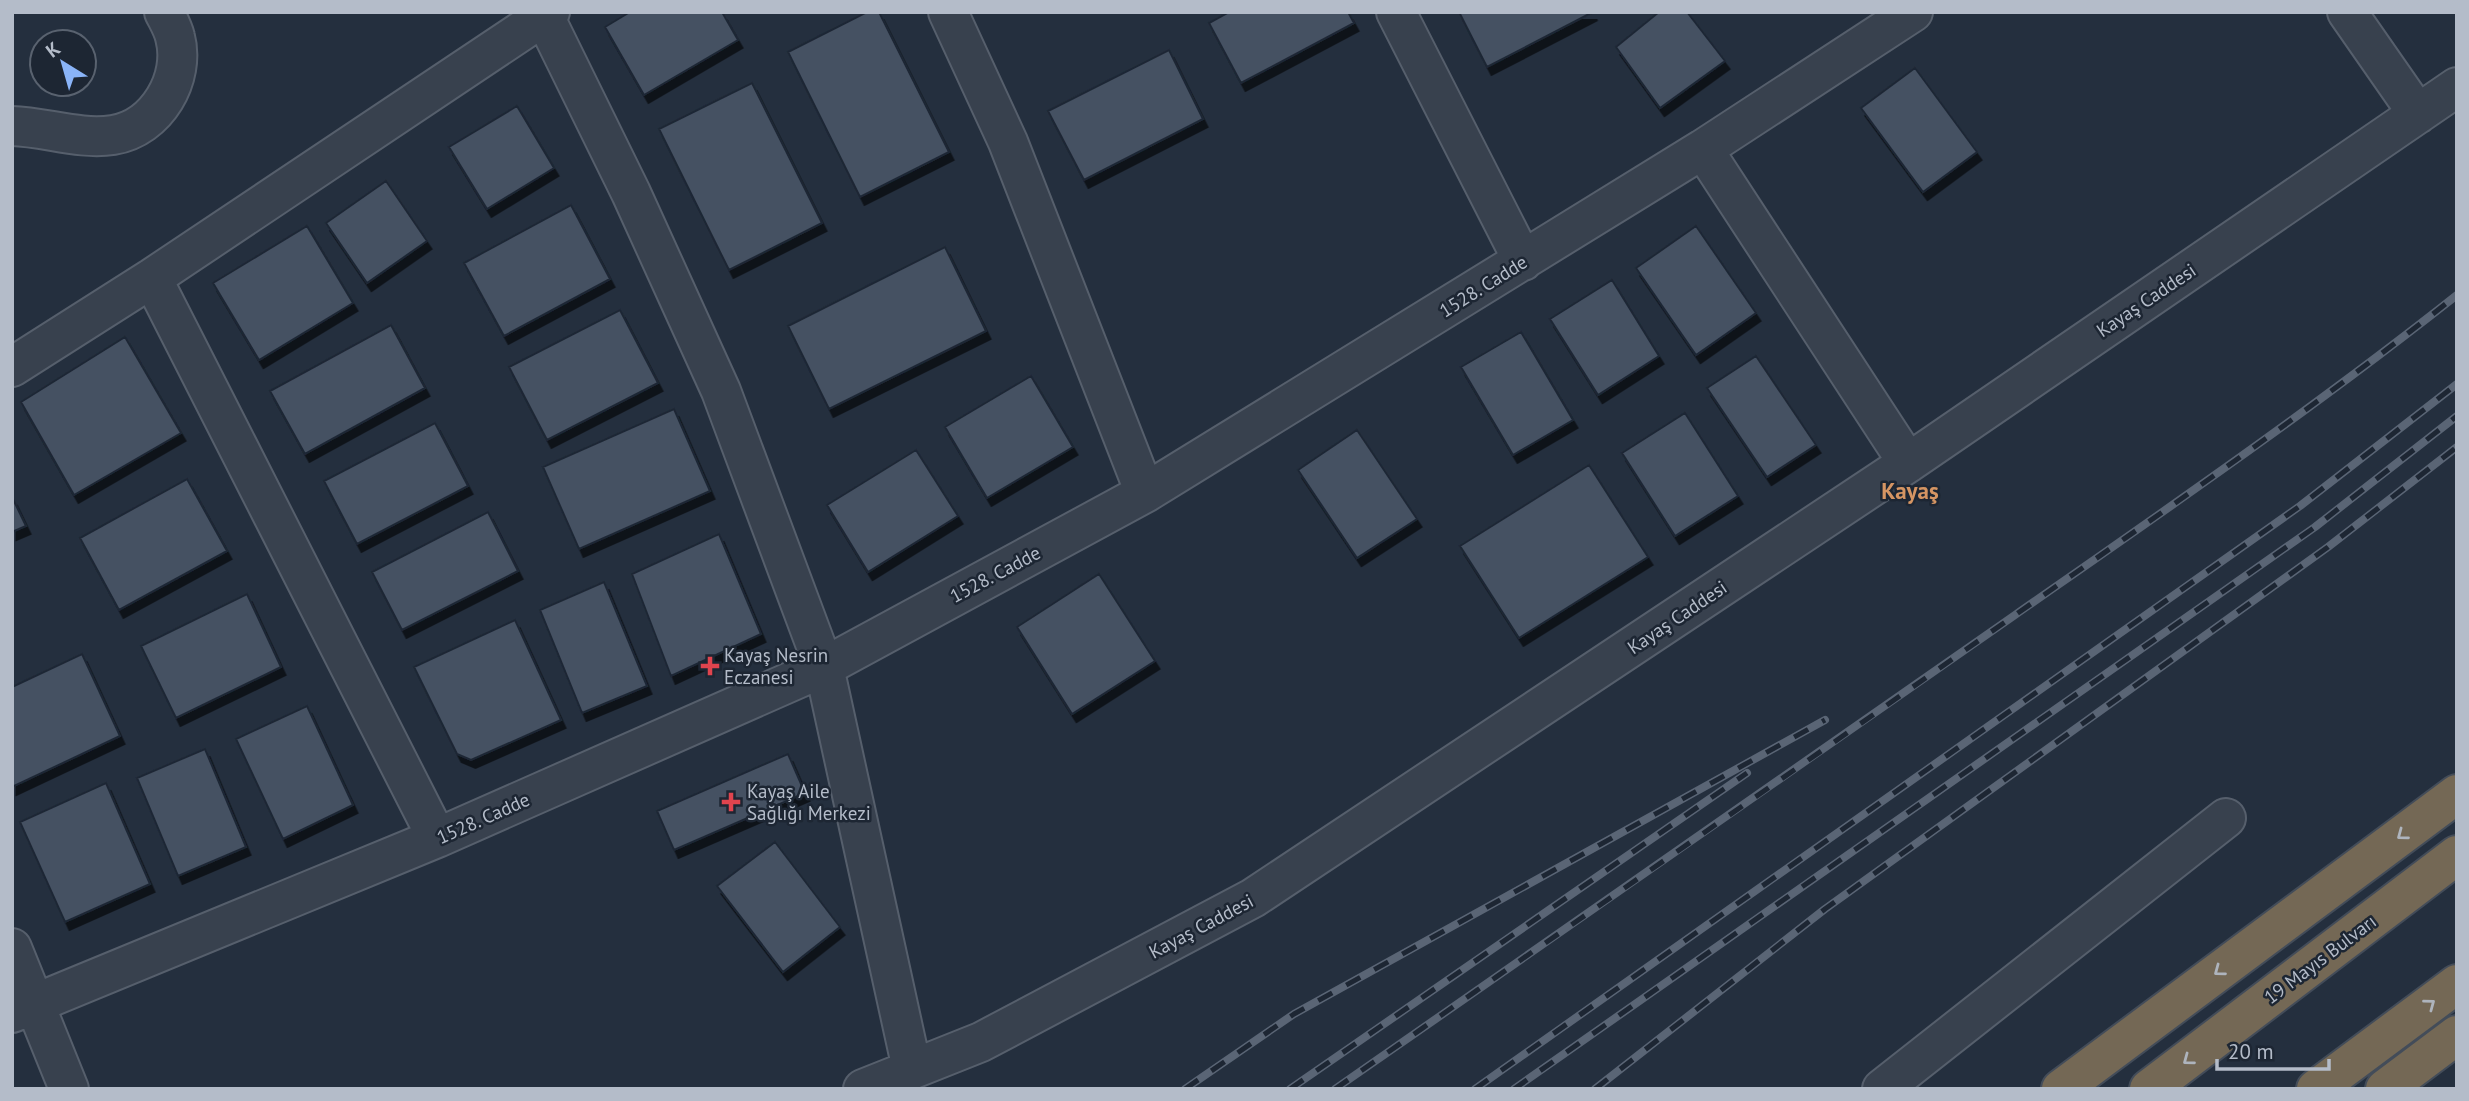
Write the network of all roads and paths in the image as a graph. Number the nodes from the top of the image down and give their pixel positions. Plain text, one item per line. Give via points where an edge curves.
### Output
1 (164, 12) edge
2 (948, 12) edge
3 (1396, 12) edge
4 (1913, 12) edge
5 (2347, 12) edge
6 (547, 14) edge
7 (2457, 87) edge
8 (2418, 114) junction
9 (12, 126) edge
10 (1703, 149) junction
11 (1523, 261) junction
12 (152, 278) junction
13 (12, 367) edge
14 (1908, 463) junction
15 (1145, 493) junction
16 (824, 667) junction
17 (2457, 794) edge
18 (2226, 818) dead end
19 (437, 838) junction
20 (2457, 855) edge
21 (12, 948) edge
22 (2457, 984) edge
23 (24, 1009) edge
24 (2457, 1035) edge
25 (912, 1069) junction
26 (69, 1089) edge
27 (863, 1089) edge
28 (1882, 1089) edge
29 (2061, 1089) edge
30 (2149, 1089) edge
31 (2316, 1089) edge
32 (2385, 1089) edge

1 - 9 street via 175,35 177,67 166,97 144,121 130,130 104,135
2 - 15 street via 1008,142
3 - 11 street
4 - 10 street, 1528. Cadde
5 - 8 street
6 - 12 street
6 - 16 street via 721,391
7 - 8 street, Kayaş Caddesi
8 - 14 street, Kayaş Caddesi
10 - 11 street, 1528. Cadde
10 - 14 street
11 - 15 street, 1528. Cadde
12 - 13 street
12 - 19 street
14 - 25 street, Kayaş Caddesi via 1253,898 981,1042
15 - 16 street, 1528. Cadde
16 - 19 street, 1528. Cadde
16 - 25 street
17 -> 29 highway
18 - 28 street
19 - 23 street, 1528. Cadde
20 -> 30 highway, 19 Mayıs Bulvarı
21 - 23 street
31 -> 22 highway
23 - 26 street
24 - 32 highway
25 - 27 street, Kayaş Caddesi

